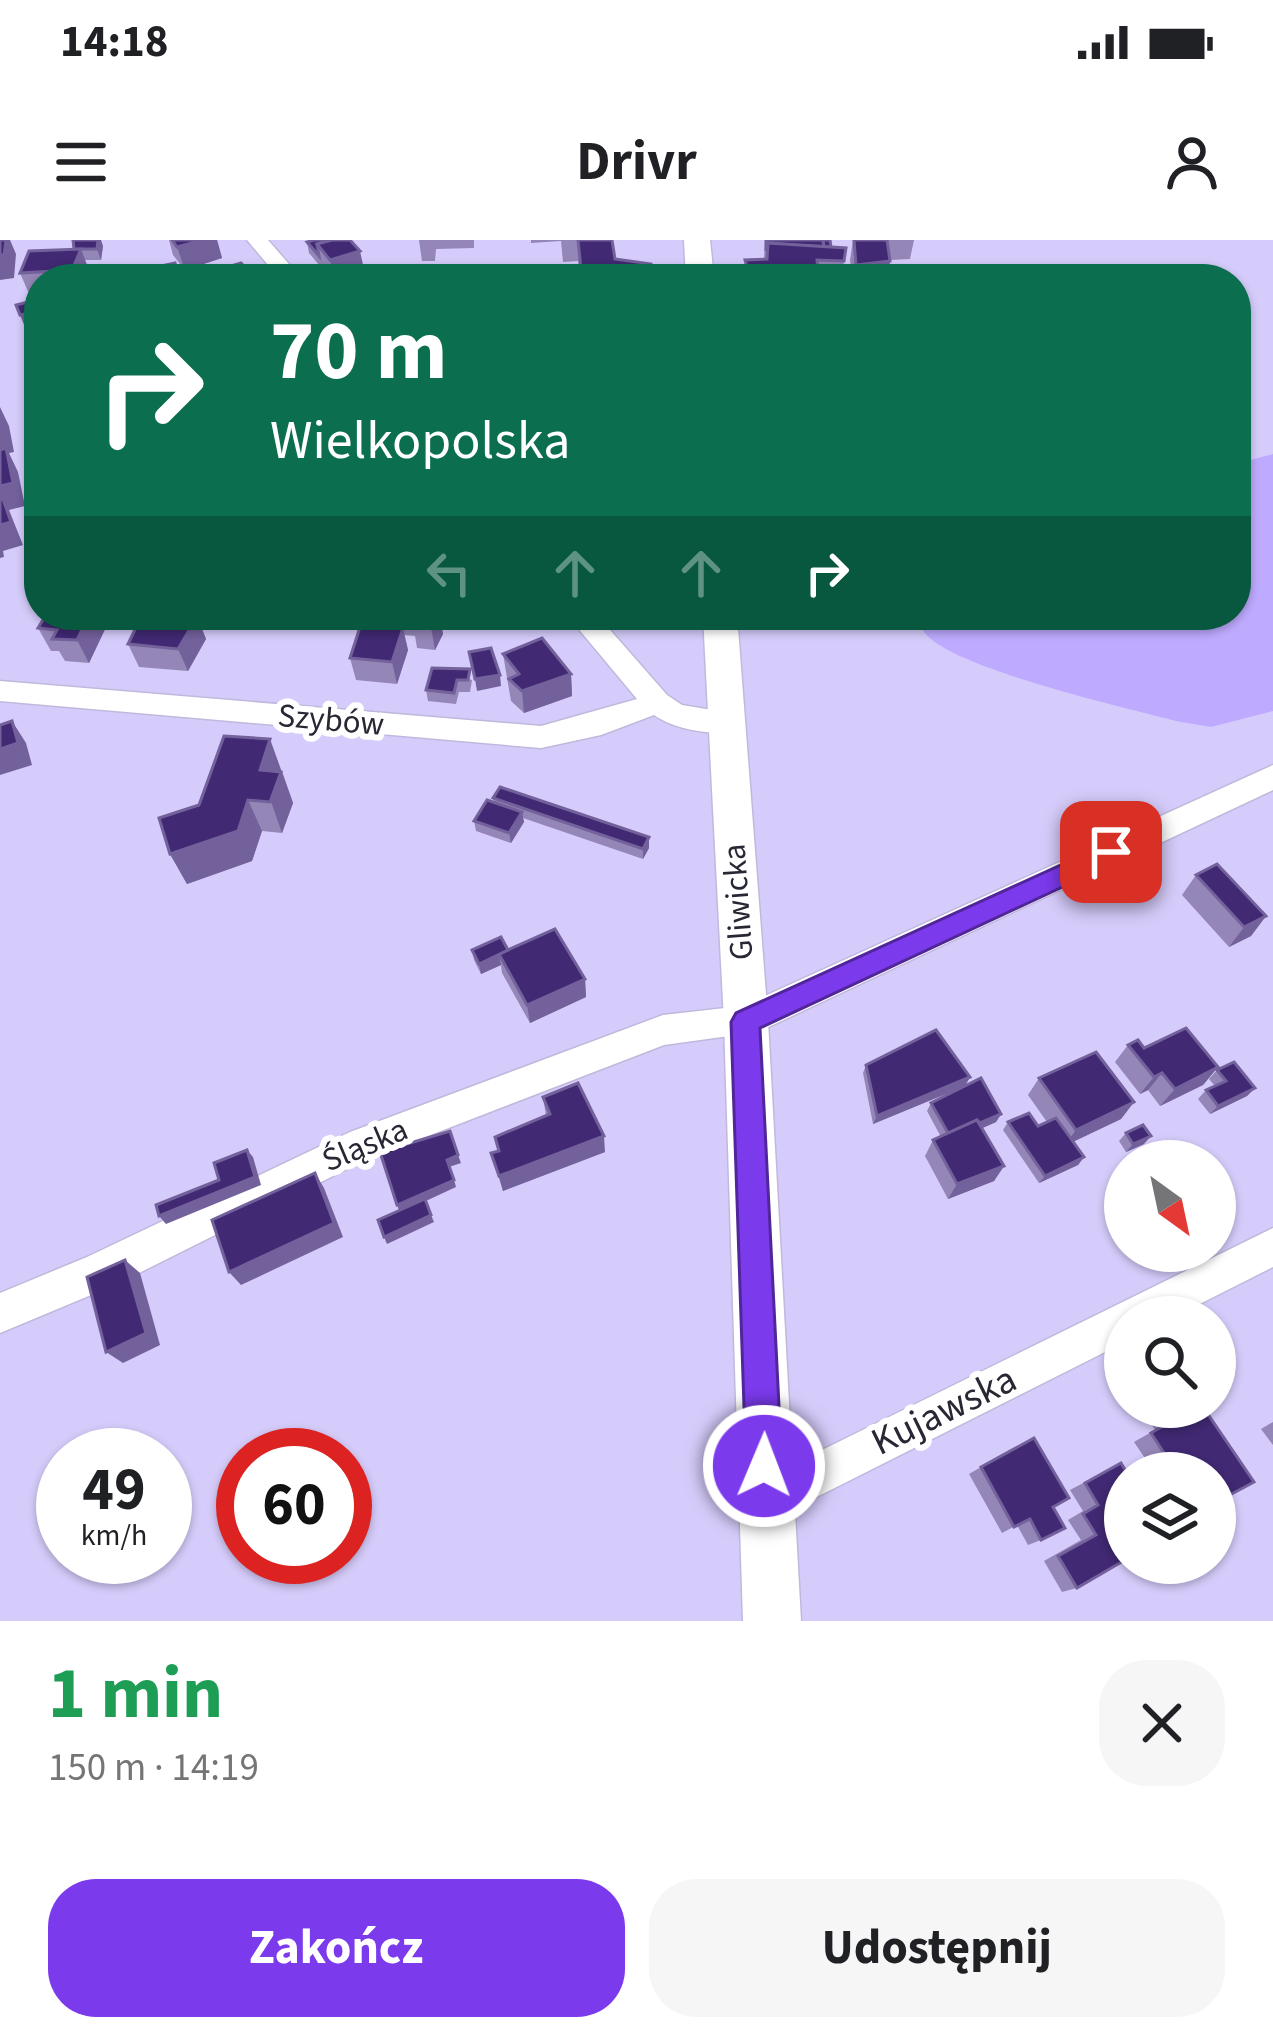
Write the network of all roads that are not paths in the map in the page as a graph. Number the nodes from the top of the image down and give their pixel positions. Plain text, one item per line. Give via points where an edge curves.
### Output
1 (257, 240) edge
2 (278, 264) edge
3 (594, 630) edge
4 (720, 630) edge
5 (0, 692) edge
6 (657, 703) junction
7 (726, 722) junction
8 (1273, 777) edge
9 (746, 1022) junction
10 (1273, 1247) edge
11 (1175, 1296) edge
12 (0, 1313) edge
13 (1104, 1331) edge
14 (764, 1501) junction
15 (772, 1621) edge

1 - 2 street
3 - 6 street
4 - 7 main road, Gliwicka
5 - 6 street, Szybów via 541,736
6 - 7 street via 675,715
7 - 9 main road, Gliwicka
8 - 9 street, Śląska
9 - 12 street, Śląska via 663,1030 350,1149
9 - 14 main road, Gliwicka
10 - 11 street, Kujawska
13 - 14 street, Kujawska
14 - 15 main road, Gliwicka

